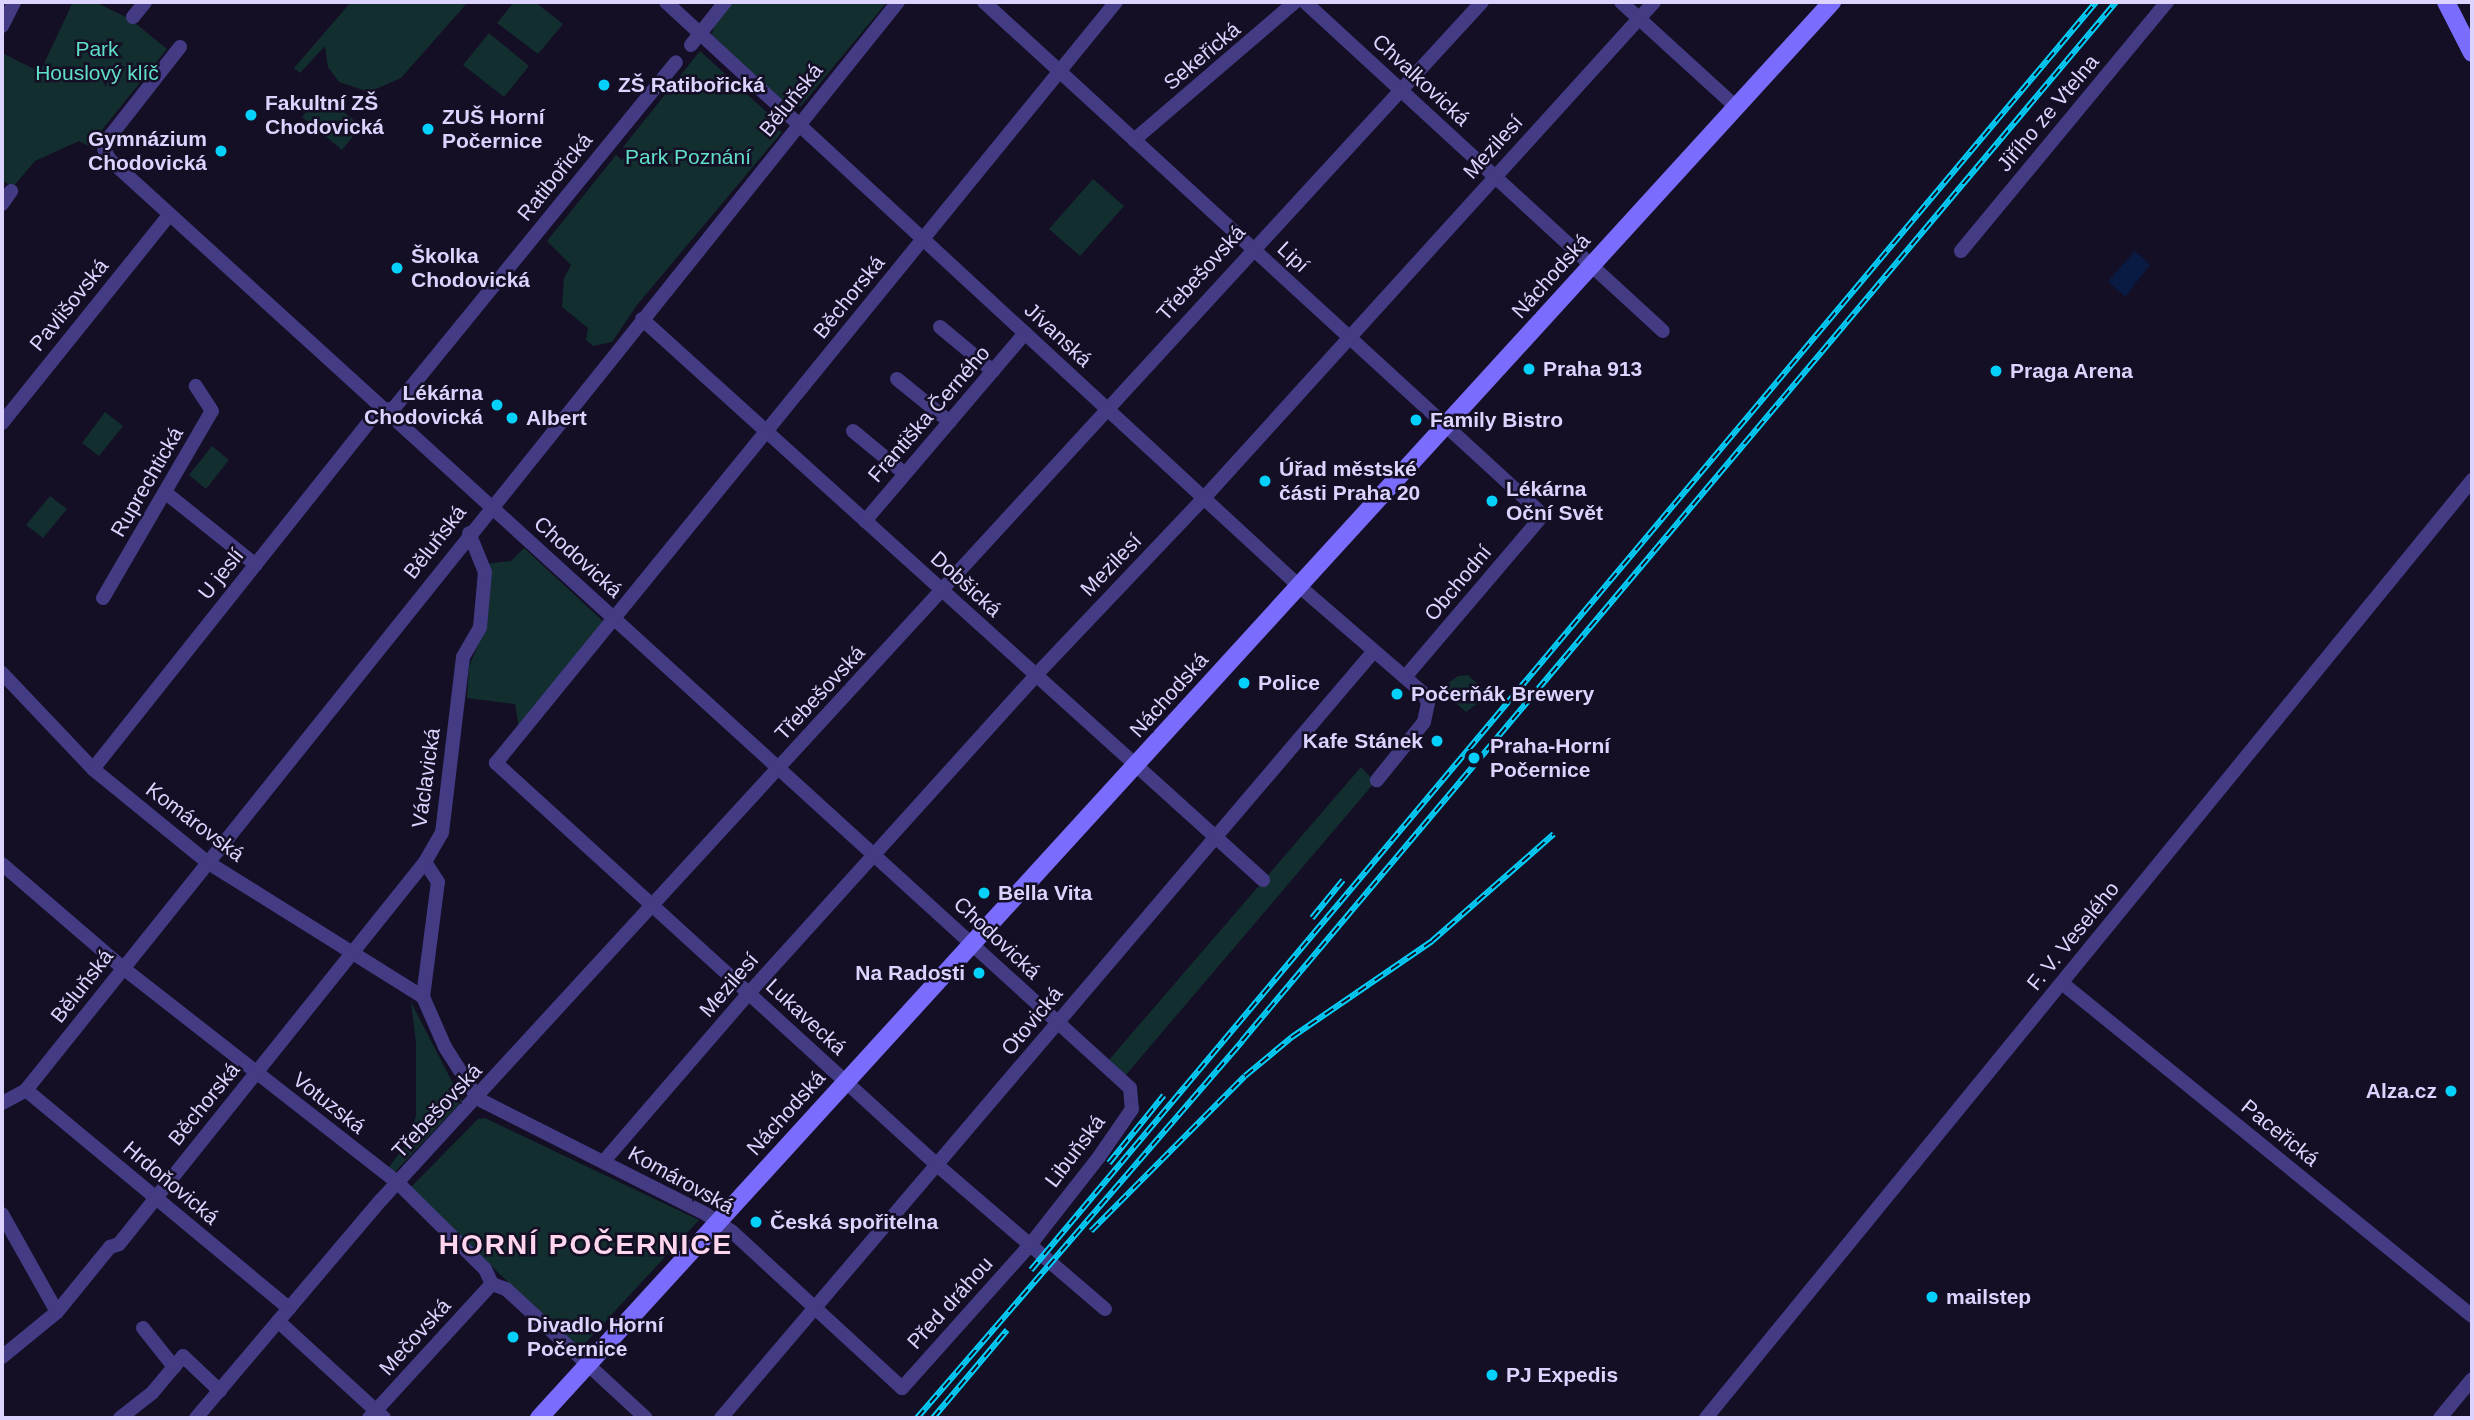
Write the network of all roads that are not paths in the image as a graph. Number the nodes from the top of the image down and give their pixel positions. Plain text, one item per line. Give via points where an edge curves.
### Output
1 (14, 2) edge
2 (145, 2) edge
3 (666, 2) edge
4 (725, 2) edge
5 (898, 2) edge
6 (984, 2) edge
7 (1116, 2) edge
8 (1294, 2) edge
9 (1305, 2) edge
10 (1482, 2) edge
11 (1621, 2) edge
12 (1654, 2) edge
13 (1832, 2) edge
14 (2168, 2) edge
15 (2446, 2) edge
16 (132, 17) dead end
17 (1639, 18) junction
18 (2, 26) edge
19 (696, 39) junction
20 (180, 47) dead end
21 (2472, 53) edge
22 (676, 62) dead end
23 (1060, 71) junction
24 (1400, 90) junction
25 (1736, 107) junction
26 (799, 124) junction
27 (1134, 140) junction
28 (1494, 177) junction
29 (11, 191) dead end
30 (2, 204) edge
31 (169, 215) junction
32 (923, 239) junction
33 (1252, 248) junction
34 (1961, 251) dead end
35 (1591, 266) junction
36 (642, 318) junction
37 (940, 327) dead end
38 (1663, 331) dead end
39 (1026, 334) junction
40 (1349, 337) junction
41 (993, 371) junction
42 (897, 379) dead end
43 (197, 386) dead end
44 (1107, 408) junction
45 (385, 410) junction
46 (950, 422) junction
47 (2, 423) edge
48 (1446, 425) junction
49 (853, 430) dead end
50 (766, 432) junction
51 (905, 474) junction
52 (2472, 480) edge
53 (166, 493) junction
54 (1204, 498) junction
55 (490, 506) junction
56 (1543, 515) joint
57 (865, 521) junction
58 (469, 533) junction
59 (256, 565) junction
60 (1299, 586) junction
61 (942, 591) junction
62 (103, 598) dead end
63 (614, 618) junction
64 (1374, 651) junction
65 (2, 673) edge
66 (1036, 676) junction
67 (1405, 677) junction
68 (1135, 765) junction
69 (780, 768) junction
70 (93, 769) junction
71 (1377, 780) dead end
72 (1216, 837) junction
73 (874, 855) junction
74 (207, 862) junction
75 (425, 862) junction
76 (4, 872) edge
77 (1263, 880) dead end
78 (653, 905) junction
79 (972, 943) junction
80 (354, 951) junction
81 (123, 968) junction
82 (2062, 983) junction
83 (749, 993) junction
84 (423, 997) junction
85 (1057, 1023) junction
86 (256, 1073) junction
87 (1121, 1079) joint
88 (846, 1082) junction
89 (26, 1090) junction
90 (478, 1099) junction
91 (2, 1103) edge
92 (604, 1161) junction
93 (937, 1165) junction
94 (398, 1183) junction
95 (156, 1198) junction
96 (2, 1214) edge
97 (718, 1222) junction
98 (1030, 1245) junction
99 (492, 1283) junction
100 (816, 1307) junction
101 (289, 1308) junction
102 (1105, 1309) dead end
103 (57, 1311) junction
104 (2472, 1315) edge
105 (278, 1321) junction
106 (143, 1328) dead end
107 (2, 1357) edge
108 (588, 1365) junction
109 (174, 1367) junction
110 (2472, 1379) edge
111 (902, 1388) joint
112 (220, 1391) junction
113 (376, 1416) edge
114 (120, 1418) edge
115 (196, 1418) edge
116 (539, 1418) edge
117 (646, 1418) edge
118 (721, 1418) edge
119 (1706, 1418) edge
120 (2440, 1418) edge

1 - 18 street
2 - 16 street
3 - 19 street, Jívanská
4 - 19 street
5 - 26 street, Běluňská
6 - 23 street, Lipí
7 - 23 street, Běchorská
8 - 27 street, Sekeřická
9 - 24 street, Chvalkovická
10 - 24 street, Třebešovská
11 - 17 street
12 - 17 street, Mezilesí
13 - 25 main road, Náchodská
14 - 34 street, Jiřího ze Vtelna
15 - 21 main road
17 - 25 street
17 - 28 street, Mezilesí
19 - 26 street, Jívanská
20 - 31 street, Chodovická via 104,146 110,159
22 - 45 street, Ratibořická via 394,408
23 - 27 street, Lipí
23 - 32 street, Běchorská
24 - 28 street, Chvalkovická
24 - 33 street, Třebešovská
25 - 35 main road, Náchodská
26 - 32 street, Jívanská
26 - 36 street, Běluňská
27 - 33 street, Lipí
28 - 35 street, Chvalkovická
28 - 40 street, Mezilesí
29 - 30 street
31 - 45 street, Chodovická
31 - 47 street, Pavlišovská
32 - 39 street, Jívanská
32 - 50 street, Běchorská
33 - 40 street, Lipí
33 - 44 street, Třebešovská
35 - 38 street, Chvalkovická
35 - 48 main road, Náchodská
36 - 50 street, Dobšická
36 - 55 street, Běluňská
37 - 41 street
39 - 41 street, Františka Černého
39 - 44 street, Jívanská
40 - 48 street, Lipí
40 - 54 street, Mezilesí
41 - 46 street, Františka Černého
42 - 46 street
43 - 53 street, Ruprechtická via 212,411
44 - 54 street, Jívanská
44 - 61 street, Třebešovská
45 - 55 street, Chodovická
45 - 59 street, U jeslí via 377,412
46 - 51 street, Františka Černého
48 - 56 street, Lipí
48 - 60 main road, Náchodská
49 - 51 street
50 - 57 street, Dobšická
50 - 63 street, Běchorská
51 - 57 street, Františka Černého
52 - 82 street, F. V. Veselého
53 - 59 street, U jeslí
53 - 62 street, Ruprechtická
54 - 60 street, Jívanská
54 - 66 street, Mezilesí
55 - 58 street, Běluňská
55 - 63 street, Chodovická
56 - 67 street, Obchodní
57 - 61 street, Dobšická
58 - 74 street, Běluňská
58 - 75 street, Václavická via 485,572 480,627 463,657 442,833
59 - 70 street, U jeslí
60 - 64 street, Jívanská
60 - 68 main road, Náchodská
61 - 66 street, Dobšická
61 - 69 street, Třebešovská
63 - 69 street, Chodovická
63 - 78 street, Lukavecká via 496,763
64 - 67 street, Jívanská
64 - 72 street, Otovická
65 - 70 street, Komárovská
66 - 68 street, Dobšická
66 - 73 street, Mezilesí
67 - 71 street, Jívanská via 1429,703 1424,722
68 - 72 street, Dobšická
68 - 79 main road, Náchodská
69 - 73 street, Chodovická
69 - 78 street, Třebešovská
70 - 74 street, Komárovská
72 - 77 street, Dobšická
72 - 85 street, Otovická
73 - 79 street, Chodovická
73 - 83 street, Mezilesí
74 - 80 street, Komárovská
74 - 81 street, Běluňská
75 - 80 street, Běchorská
75 - 84 street via 438,882
76 - 81 street, Votuzská
78 - 83 street, Lukavecká
78 - 90 street, Třebešovská
79 - 85 street, Chodovická
79 - 88 main road, Náchodská
80 - 84 street, Komárovská
80 - 86 street, Běchorská
81 - 86 street, Votuzská
81 - 89 street, Běluňská
82 - 104 street, Paceřická
82 - 119 street, F. V. Veselého
83 - 88 street, Lukavecká
83 - 92 street, Mezilesí
84 - 90 street via 445,1047
85 - 87 street, Chodovická
85 - 93 street, Otovická
86 - 94 street, Votuzská
86 - 95 street, Běchorská
87 - 98 street, Libuňská via 1130,1088 1132,1109
88 - 93 street, Lukavecká
88 - 97 main road, Náchodská
89 - 91 street, Běluňská
89 - 95 street, Hrdoňovická
90 - 92 street, Komárovská
90 - 94 street, Třebešovská
92 - 97 street, Komárovská
93 - 98 street, Lukavecká
93 - 100 street, Otovická
94 - 99 street, Votuzská via 485,1269
94 - 101 street, Třebešovská
95 - 101 street, Hrdoňovická
95 - 103 street, Běchorská
96 - 103 street
97 - 100 street, Komárovská
97 - 108 main road, Náchodská
98 - 102 street, Lukavecká
98 - 111 street, Před dráhou
99 - 108 street, Votuzská via 506,1289
99 - 113 street, Mečovská
100 - 111 street, Komárovská
100 - 118 street, Otovická
101 - 105 street, Třebešovská
103 - 107 street, Běchorská
105 - 112 street, Třebešovská
105 - 113 street
106 - 109 street
108 - 116 main road, Náchodská
108 - 117 street, Votuzská
109 - 112 street via 183,1356
109 - 114 street via 152,1393
110 - 120 street
112 - 115 street, Třebešovská

